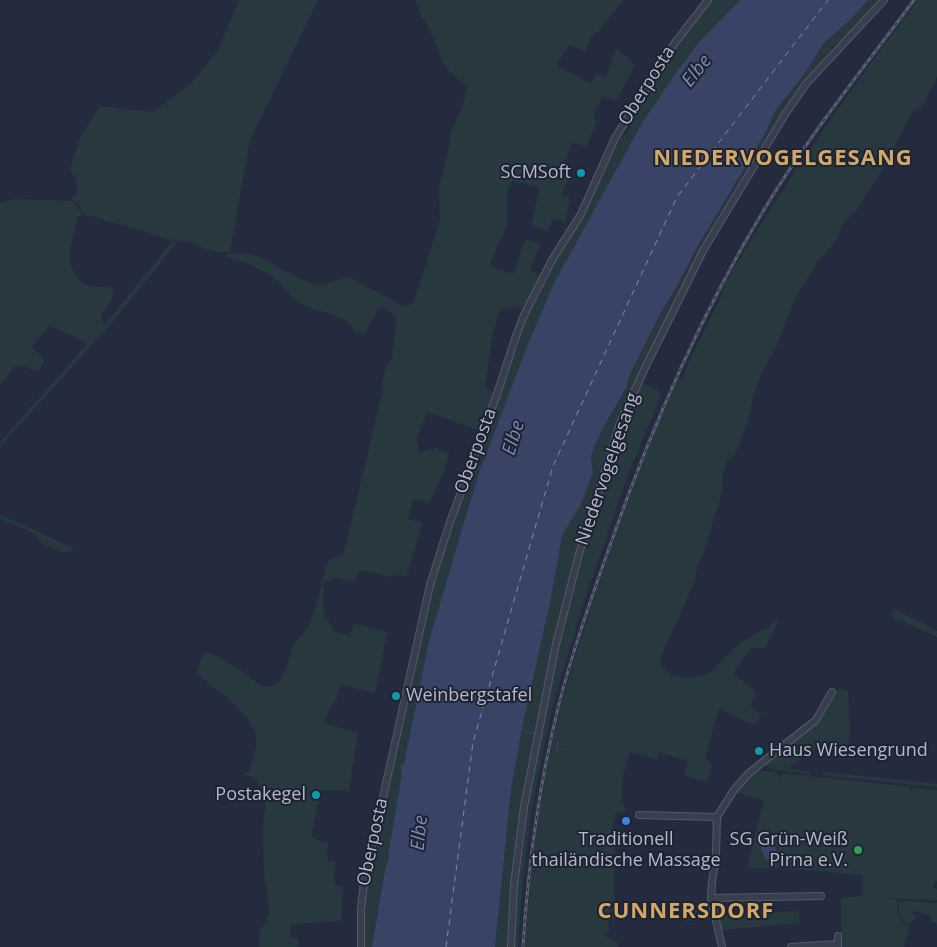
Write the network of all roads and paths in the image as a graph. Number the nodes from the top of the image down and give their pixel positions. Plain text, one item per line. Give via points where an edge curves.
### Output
1 (708, 0) edge
2 (884, 0) edge
3 (832, 692) dead end
4 (639, 815) dead end
5 (716, 816) junction
6 (821, 896) dead end
7 (712, 898) junction
8 (838, 936) dead end
9 (838, 945) edge
10 (361, 947) edge
11 (511, 947) edge
12 (722, 947) edge
13 (791, 947) edge

1 - 10 street, Oberposta via 674,44 615,138 580,214 524,315 515,339 430,585 364,883 360,909
2 - 11 street, Niedervogelgesang via 806,84 786,113 704,249 620,423 579,554 556,644 524,808 514,885
3 - 5 street via 816,720 749,773
4 - 5 street
5 - 7 street
6 - 7 street
7 - 12 street
8 - 9 street
9 - 13 street

